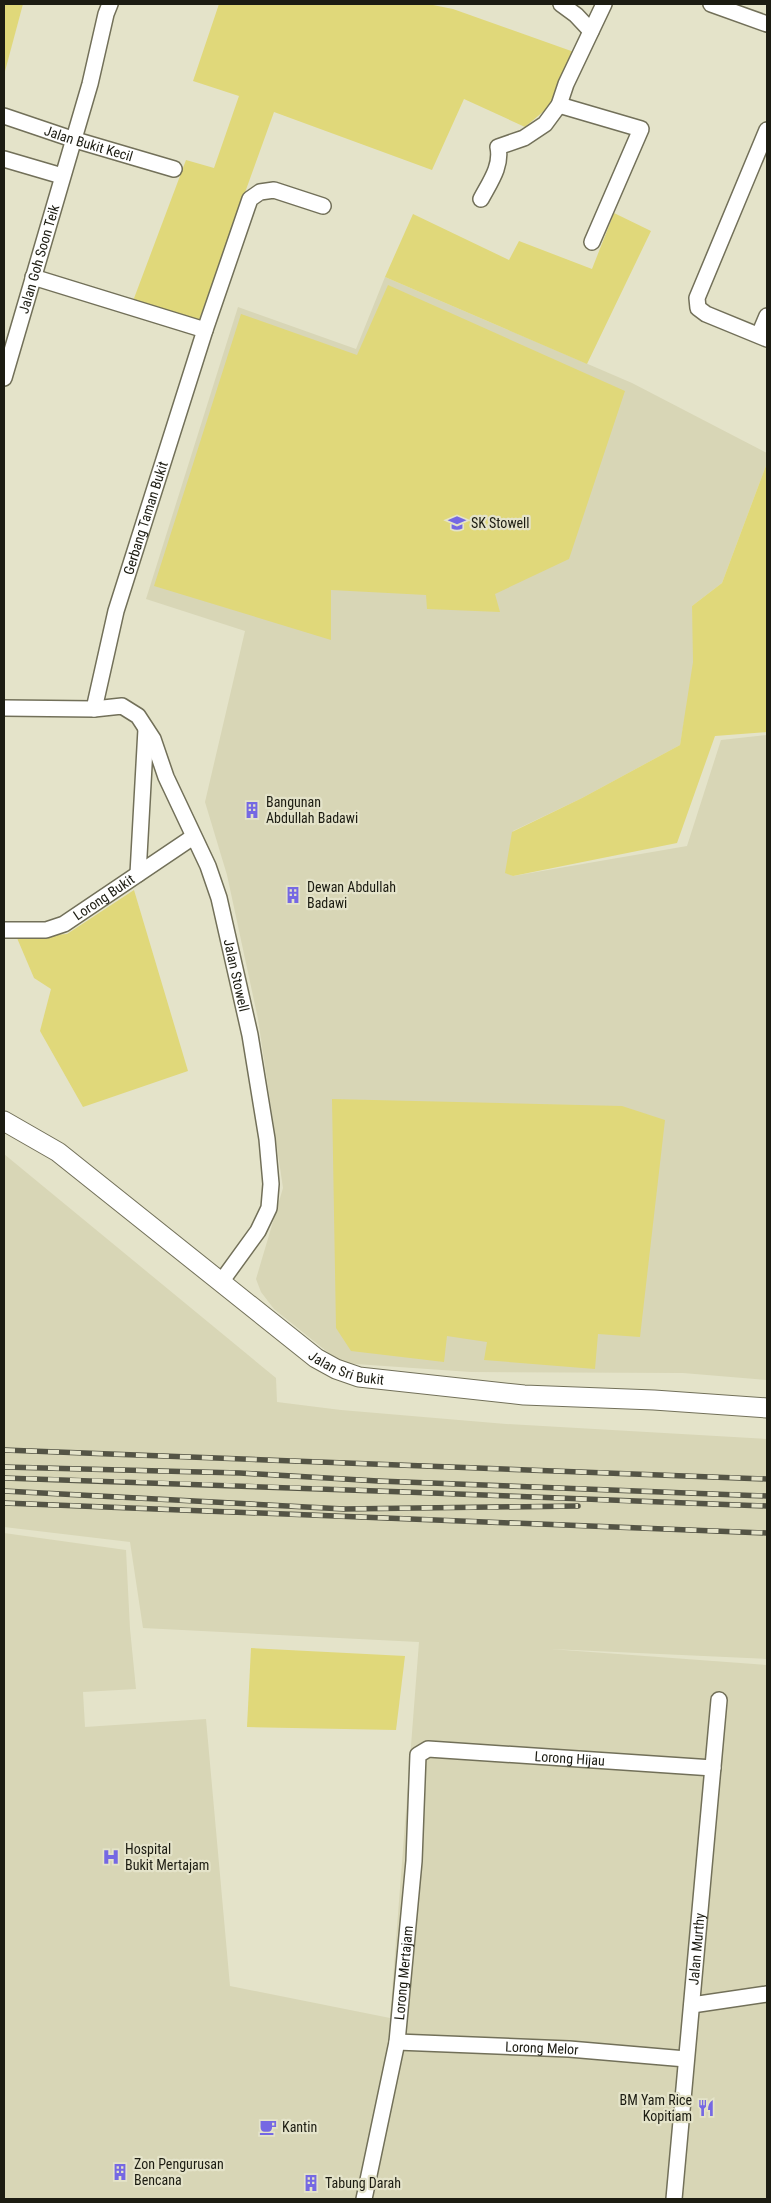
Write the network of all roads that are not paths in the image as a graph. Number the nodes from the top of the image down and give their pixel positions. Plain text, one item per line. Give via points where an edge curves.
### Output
1 (110, 4) edge
2 (561, 4) edge
3 (604, 4) edge
4 (710, 4) edge
5 (767, 24) edge
6 (591, 31) junction
7 (559, 105) junction
8 (4, 116) edge
9 (767, 130) edge
10 (72, 140) junction
11 (4, 159) edge
12 (174, 169) dead end
13 (62, 176) junction
14 (481, 199) dead end
15 (323, 206) dead end
16 (592, 242) dead end
17 (33, 277) junction
18 (767, 316) edge
19 (10, 330) edge
20 (206, 330) junction
21 (763, 337) edge
22 (4, 378) edge
23 (4, 708) edge
24 (94, 709) junction
25 (146, 729) junction
26 (193, 837) junction
27 (138, 874) junction
28 (4, 930) edge
29 (4, 1121) edge
30 (221, 1282) junction
31 (767, 1408) edge
32 (719, 1700) dead end
33 (428, 1749) joint
34 (713, 1768) junction
35 (767, 1994) edge
36 (692, 2005) junction
37 (397, 2042) junction
38 (686, 2059) junction
39 (364, 2199) edge
40 (674, 2199) edge

1 - 10 street, Jalan Goh Soon Teik
2 - 6 street
3 - 6 street
4 - 5 street
6 - 7 street
7 - 14 street via 545,124 524,138 498,147 497,169
7 - 16 street via 641,129
8 - 10 street, Jalan Bukit Kecil
9 - 21 street via 697,298 698,308 706,314
10 - 12 street, Jalan Bukit Kecil
10 - 13 street, Jalan Goh Soon Teik
11 - 13 street
13 - 17 street, Jalan Goh Soon Teik
15 - 20 street, Gerbang Taman Bukit via 274,190 260,192 250,200
17 - 19 street, Jalan Goh Soon Teik
17 - 20 street
18 - 21 street
19 - 22 street, Jalan Goh Soon Teik
20 - 24 street, Gerbang Taman Bukit via 116,611
23 - 24 street, Jalan Stowell
24 - 25 street, Jalan Stowell via 122,706 138,716
25 - 26 street, Jalan Stowell
25 - 27 street
26 - 27 street, Lorong Bukit
26 - 30 street, Jalan Stowell via 219,898 250,1035 271,1184 269,1208 258,1231
27 - 28 street, Lorong Bukit via 64,924 46,930
29 - 30 street, Jalan Sri Bukit via 58,1152
30 - 31 street, Jalan Sri Bukit via 316,1358 359,1377 524,1395
32 - 34 street, Jalan Murthy
33 - 34 street, Lorong Hijau
33 - 37 street, Lorong Mertajam via 418,1755 414,1861
34 - 36 street, Jalan Murthy
35 - 36 street
36 - 38 street, Jalan Murthy
37 - 38 street, Lorong Melor via 569,2049
37 - 39 street, Lorong Mertajam
38 - 40 street, Jalan Murthy

